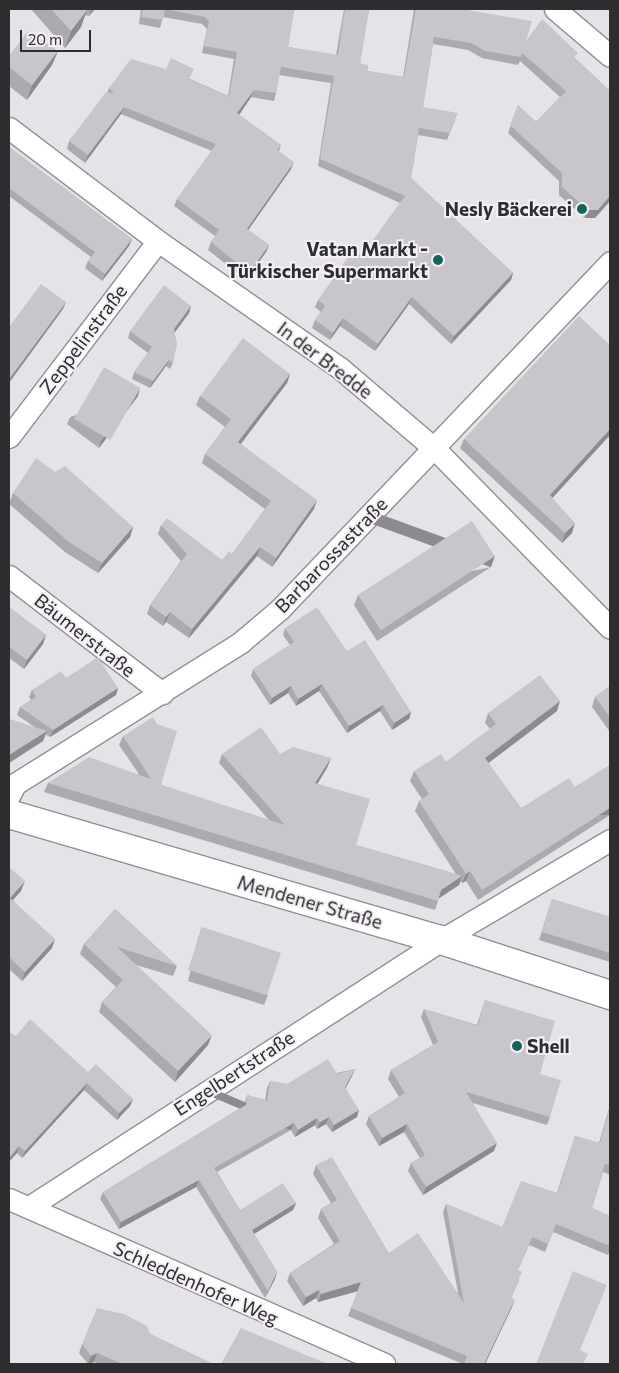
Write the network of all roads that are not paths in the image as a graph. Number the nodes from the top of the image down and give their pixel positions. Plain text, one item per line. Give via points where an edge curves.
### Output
1 (555, 9) edge
2 (610, 56) edge
3 (9, 128) edge
4 (158, 240) junction
5 (610, 262) edge
6 (9, 437) edge
7 (434, 449) junction
8 (9, 576) edge
9 (610, 628) edge
10 (162, 694) junction
11 (9, 796) edge
12 (9, 814) edge
13 (610, 840) edge
14 (441, 940) junction
15 (610, 996) edge
16 (9, 1198) edge
17 (28, 1207) junction
18 (384, 1364) edge

1 - 2 street
3 - 4 street, In der Bredde
4 - 6 street, Zeppelinstraße
4 - 7 street, In der Bredde via 340,368
5 - 7 street, Barbarossastraße
7 - 9 street, In der Bredde
7 - 10 street, Barbarossastraße via 280,609 241,642
8 - 10 street, Bäumerstraße
10 - 11 street, Barbarossastraße via 15,784
12 - 14 main road, Mendener Straße
13 - 14 street, Engelbertstraße
14 - 15 main road, Mendener Straße
14 - 17 street, Engelbertstraße
16 - 17 street, Schleddenhofer Weg
17 - 18 street, Schleddenhofer Weg via 196,1285

